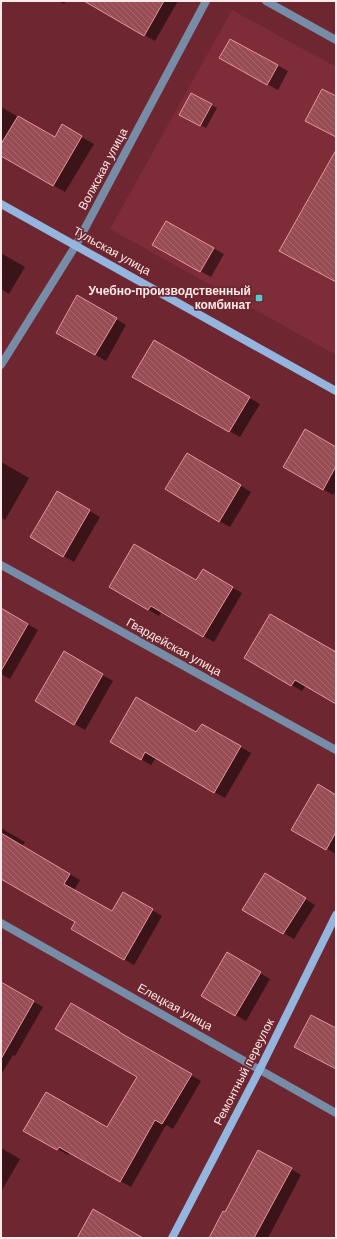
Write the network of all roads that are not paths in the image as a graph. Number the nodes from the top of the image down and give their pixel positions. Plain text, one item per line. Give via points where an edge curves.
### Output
1 (206, 1) edge
2 (266, 1) edge
3 (336, 40) edge
4 (1, 204) edge
5 (76, 245) junction
6 (1, 365) edge
7 (336, 391) edge
8 (1, 566) edge
9 (336, 750) edge
10 (336, 915) edge
11 (1, 923) edge
12 (260, 1069) junction
13 (336, 1113) edge
14 (172, 1238) edge

1 - 5 street, Волжская улица
2 - 3 street
4 - 5 main road, Тульская улица
5 - 6 street, Волжская улица
5 - 7 main road, Тульская улица
8 - 9 street, Гвардейская улица
10 - 12 main road, Ремонтный переулок
11 - 12 street, Елецкая улица
12 - 13 street, Елецкая улица
12 - 14 main road, Ремонтный переулок

